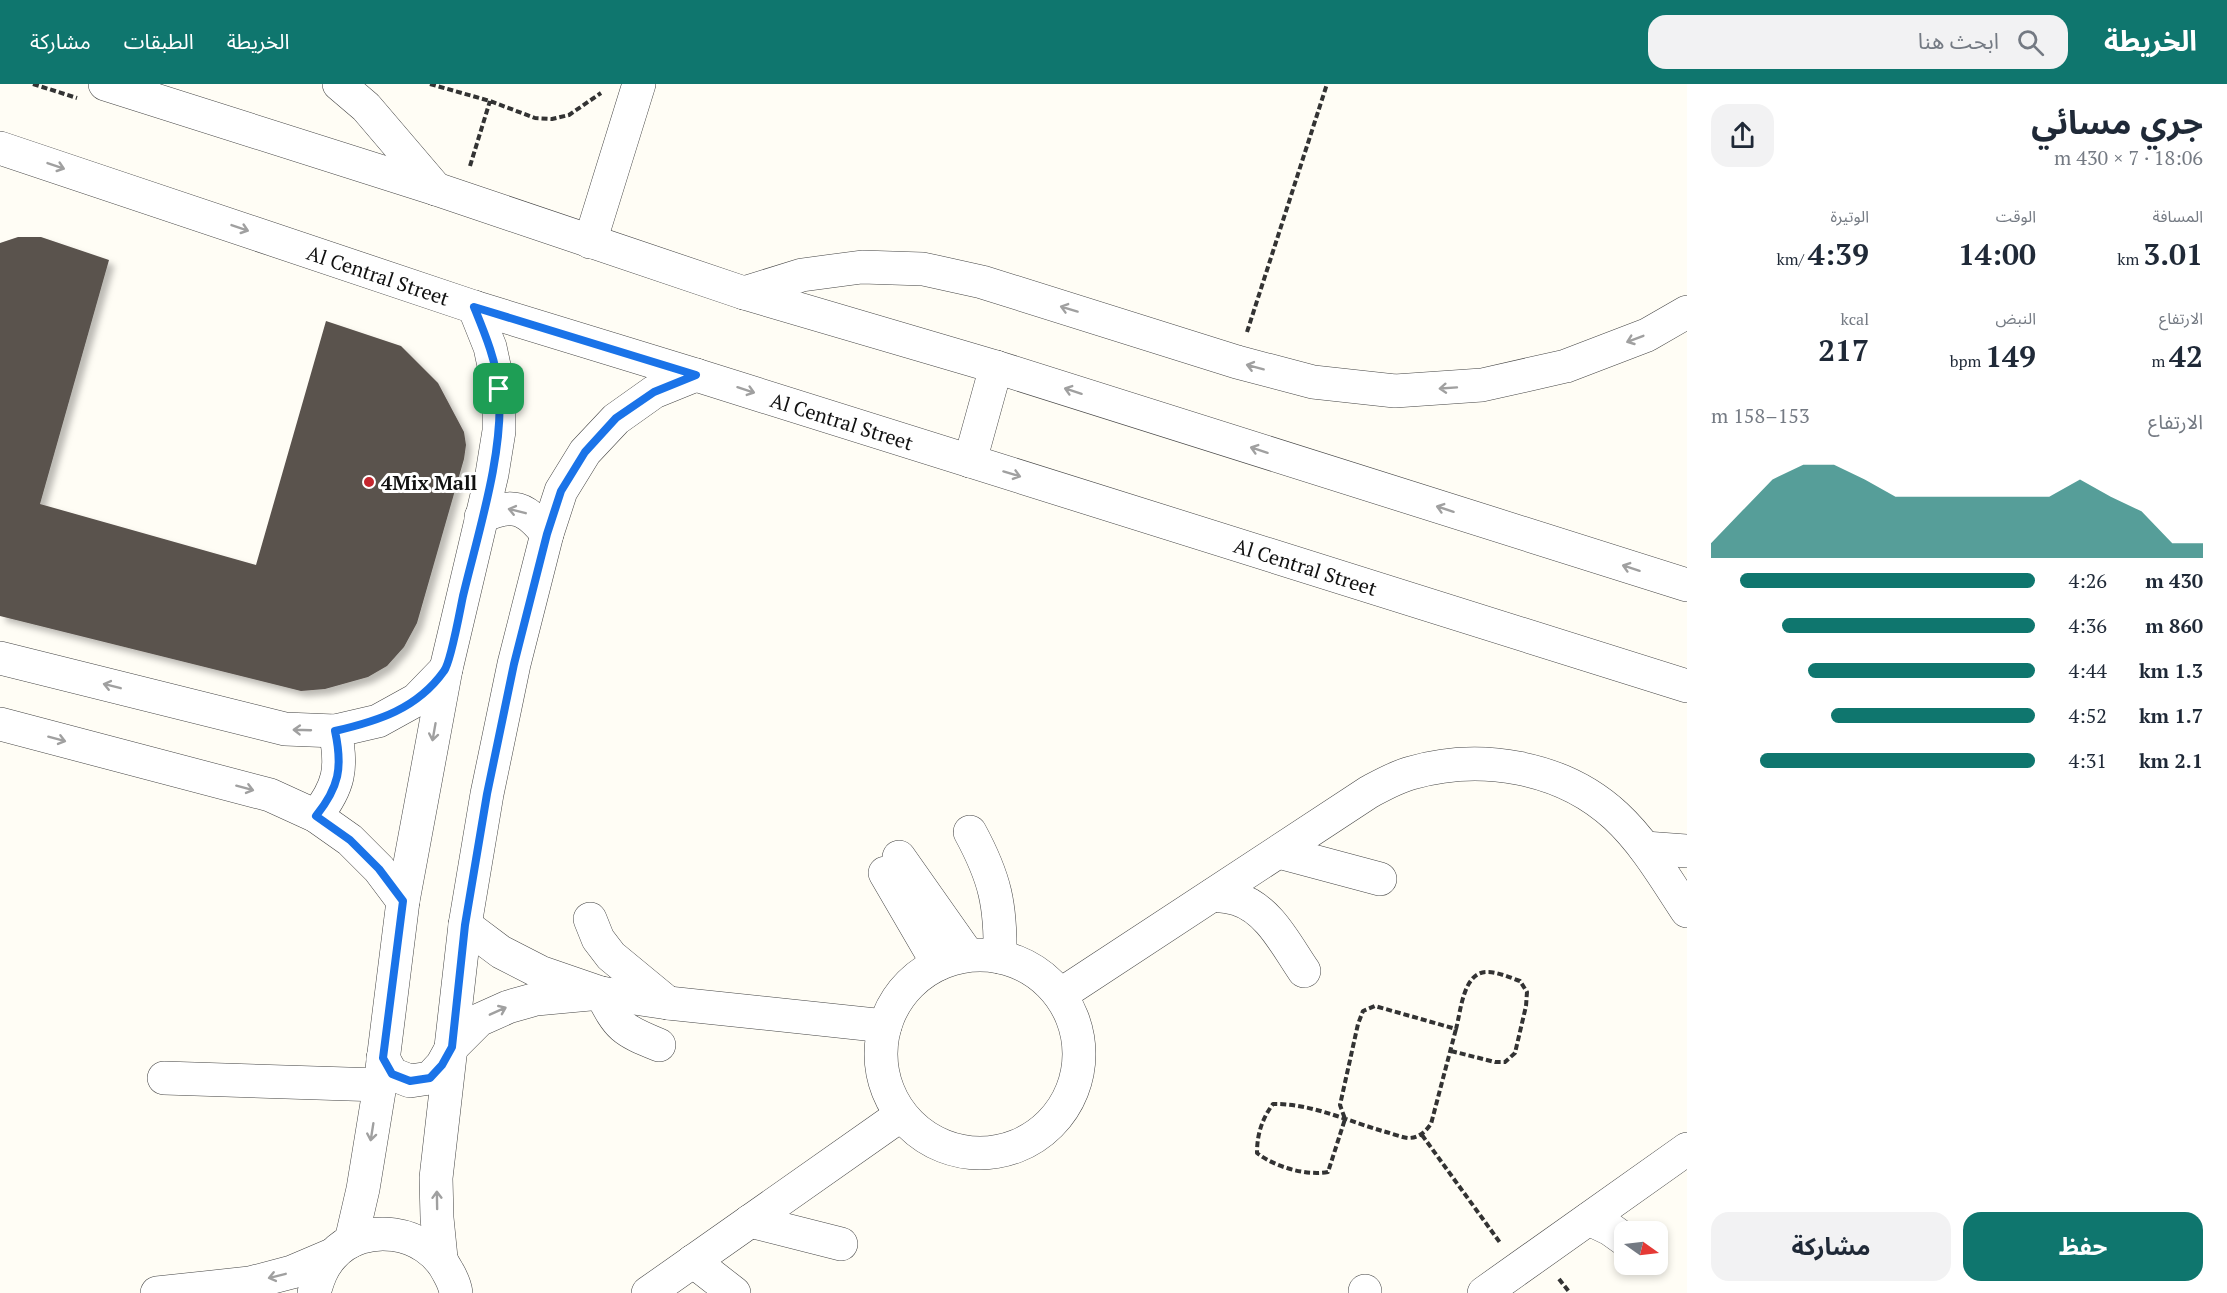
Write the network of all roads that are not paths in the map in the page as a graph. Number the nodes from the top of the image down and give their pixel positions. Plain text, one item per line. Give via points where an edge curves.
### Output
1 (105, 84) edge
2 (339, 84) edge
3 (639, 84) edge
4 (8, 158) edge
5 (448, 193) junction
6 (590, 242) junction
7 (744, 293) junction
8 (474, 307) junction
9 (1687, 312) edge
10 (996, 367) junction
11 (696, 375) junction
12 (970, 461) junction
13 (481, 517) junction
14 (547, 534) junction
15 (1687, 585) edge
16 (0, 658) edge
17 (446, 669) junction
18 (1687, 686) edge
19 (0, 724) edge
20 (335, 731) junction
21 (316, 816) junction
22 (970, 832) dead end
23 (1645, 848) junction
24 (1687, 851) edge
25 (1279, 852) junction
26 (892, 865) dead end
27 (1380, 879) dead end
28 (1213, 895) junction
29 (403, 901) junction
30 (1687, 911) edge
31 (590, 919) dead end
32 (465, 925) junction
33 (1000, 957) junction
34 (953, 960) junction
35 (1304, 971) dead end
36 (600, 993) junction
37 (1060, 995) junction
38 (668, 1003) junction
39 (885, 1026) junction
40 (659, 1045) dead end
41 (452, 1047) junction
42 (382, 1072) junction
43 (164, 1078) dead end
44 (901, 1115) junction
45 (1687, 1149) edge
46 (1589, 1219) junction
47 (750, 1221) junction
48 (1614, 1232) edge
49 (841, 1244) dead end
50 (342, 1248) junction
51 (441, 1258) junction
52 (693, 1261) junction
53 (1500, 1284) edge
54 (157, 1293) edge
55 (314, 1293) edge
56 (456, 1293) edge
57 (648, 1293) edge
58 (734, 1293) edge

1 - 5 street
2 - 5 street
3 - 6 street
4 -> 8 street, Al Central Street
5 - 6 street
6 - 7 street
9 -> 7 street via 1647,335 1566,366 1482,385 1395,392 1313,382 982,282 922,270 852,268 802,275
7 - 10 street
8 - 11 street, Al Central Street
8 - 13 street via 490,346 499,389 499,431
10 - 12 street
15 -> 10 street
11 -> 12 street, Al Central Street
11 - 14 street via 654,392 616,418 585,452 561,491
12 -> 18 street, Al Central Street
14 -> 13 street via 535,518 518,509 498,509
13 - 17 street
14 - 32 street via 500,729
20 -> 16 street via 285,729
17 - 20 street via 416,700 378,721
17 -> 29 street
19 -> 21 street via 270,795
20 - 21 street via 339,777
21 - 29 street via 350,840
22 - 33 street via 997,892
23 - 24 street
23 - 25 street via 1615,816 1580,790 1539,772 1496,763 1452,764 1409,773 1369,792
23 - 30 street
25 - 27 street
25 - 28 street
26 - 34 street
28 - 35 street via 1238,899 1260,912
28 - 37 street
29 - 42 street
31 - 38 street via 611,956
32 - 36 street via 540,972
32 - 41 street
33 - 34 street
33 - 37 street via 1033,970
34 - 39 street via 914,979 897,1000
36 - 38 street
36 - 40 street via 614,1020
41 -> 36 street via 479,1020 508,1007 537,999
37 - 44 street via 1074,1022 1079,1053 1075,1084 1061,1111 1040,1134 1012,1148 982,1154 951,1150 924,1136
38 - 39 street
39 - 44 street via 882,1072
41 - 42 street via 430,1078 410,1081
51 -> 41 street via 436,1178
42 - 43 street
42 -> 50 street via 363,1189
44 - 47 street
45 - 46 street
46 - 48 street
46 - 53 street
47 - 49 street
47 - 52 street
50 - 51 street via 383,1232 415,1239
50 -> 54 street via 292,1272 250,1283
50 - 55 street via 319,1275
51 - 56 street
52 - 57 street
52 - 58 street

